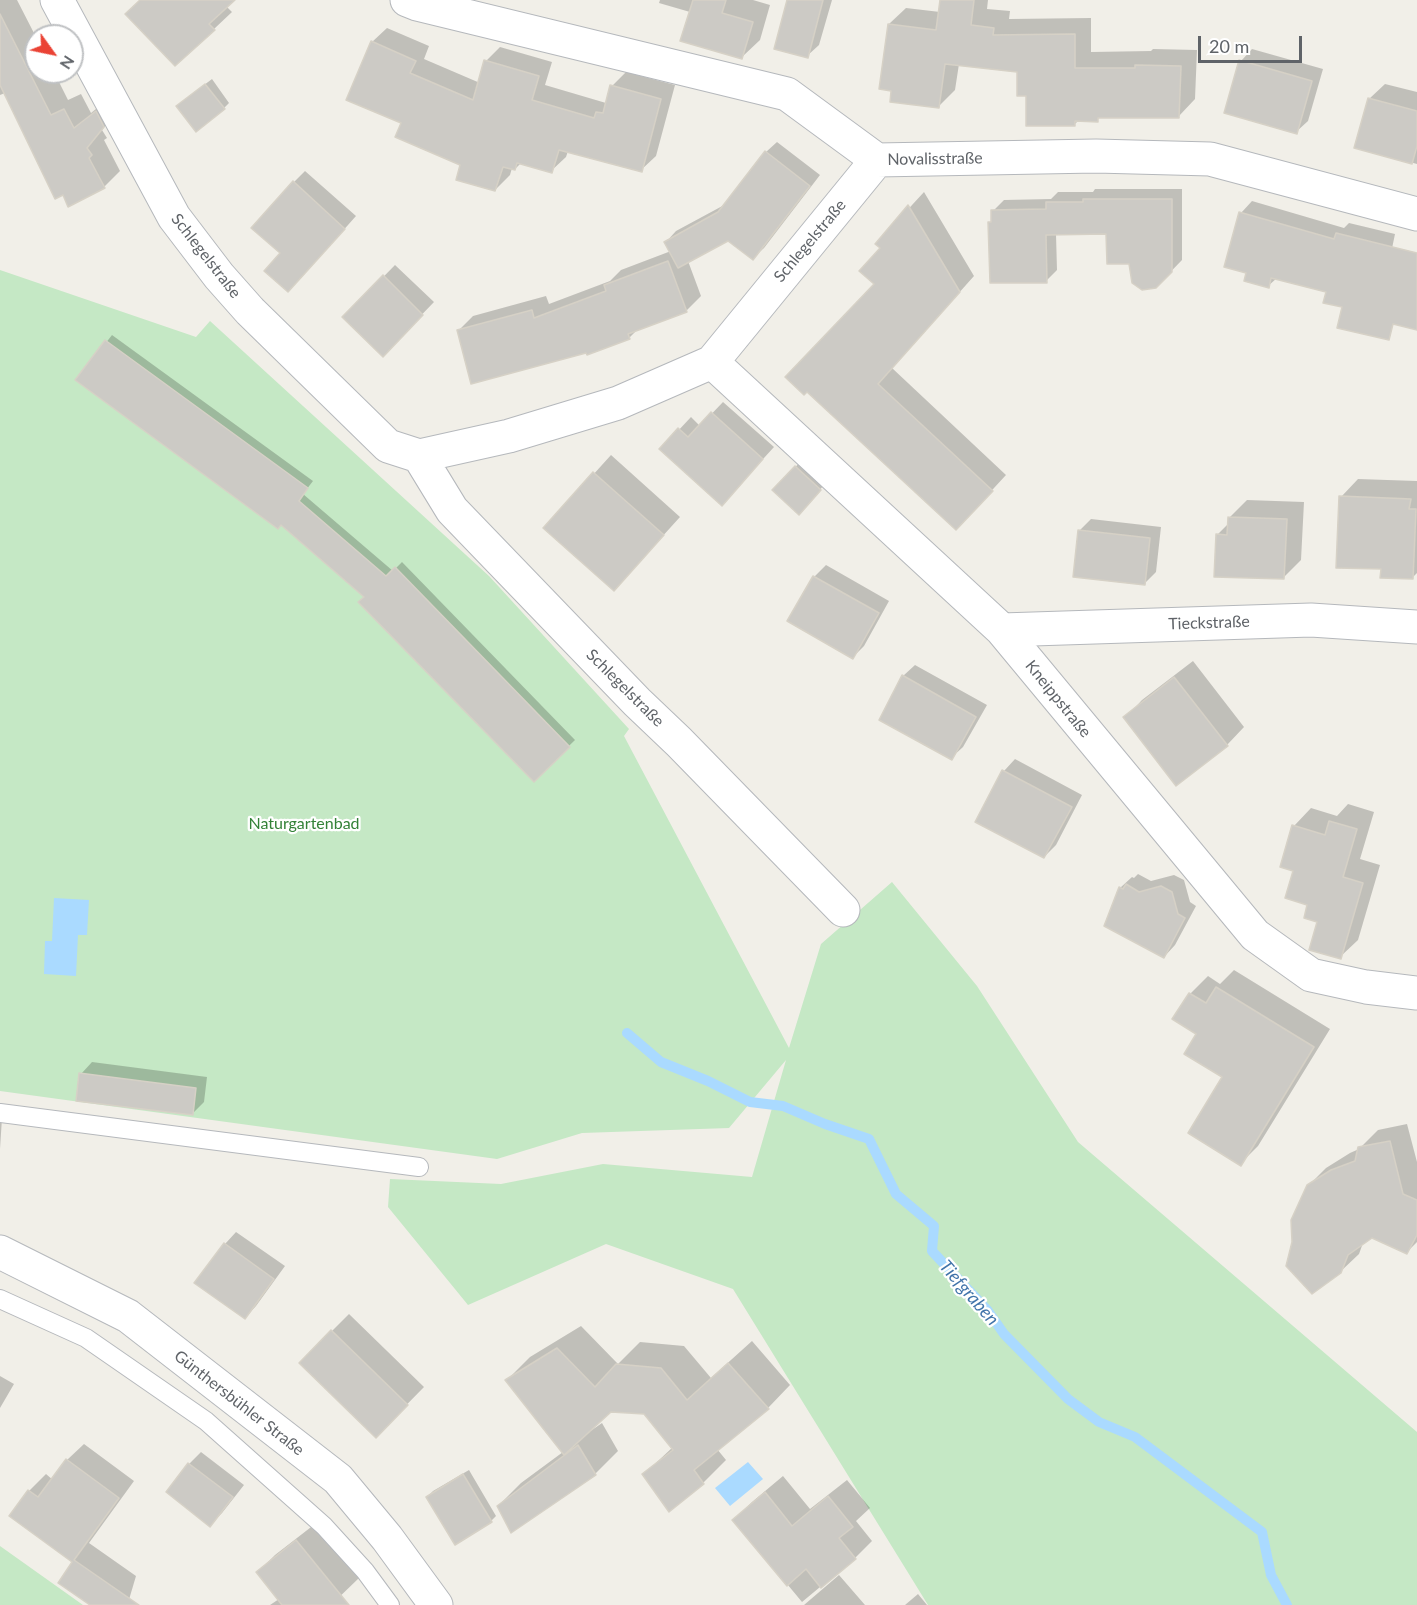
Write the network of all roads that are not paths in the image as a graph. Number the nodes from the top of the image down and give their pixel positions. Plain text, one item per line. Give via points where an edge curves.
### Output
1 (57, 0) edge
2 (407, 0) edge
3 (877, 160) junction
4 (1417, 214) edge
5 (712, 362) junction
6 (419, 456) junction
7 (1417, 627) edge
8 (1002, 630) junction
9 (843, 910) dead end
10 (1417, 993) edge
11 (0, 1113) edge
12 (419, 1167) dead end
13 (0, 1252) edge
14 (0, 1299) edge
15 (390, 1605) edge
16 (436, 1605) edge

1 - 6 street, Schlegelstraße via 174,217 219,276 388,446
2 - 3 street, Novalisstraße via 787,94
3 - 4 street, Novalisstraße via 1096,156 1210,159
3 - 5 street, Schlegelstraße
5 - 6 street, Schlegelstraße via 618,403 509,436
5 - 8 street, Kneippstraße
6 - 9 street, Schlegelstraße via 452,510
7 - 8 street, Tieckstraße via 1311,620
8 - 10 street, Kneippstraße via 1254,935 1311,975
11 - 12 lane
13 - 16 street, Günthersbühler Straße via 128,1316 338,1479
14 - 15 lane via 86,1338 206,1421 324,1526

